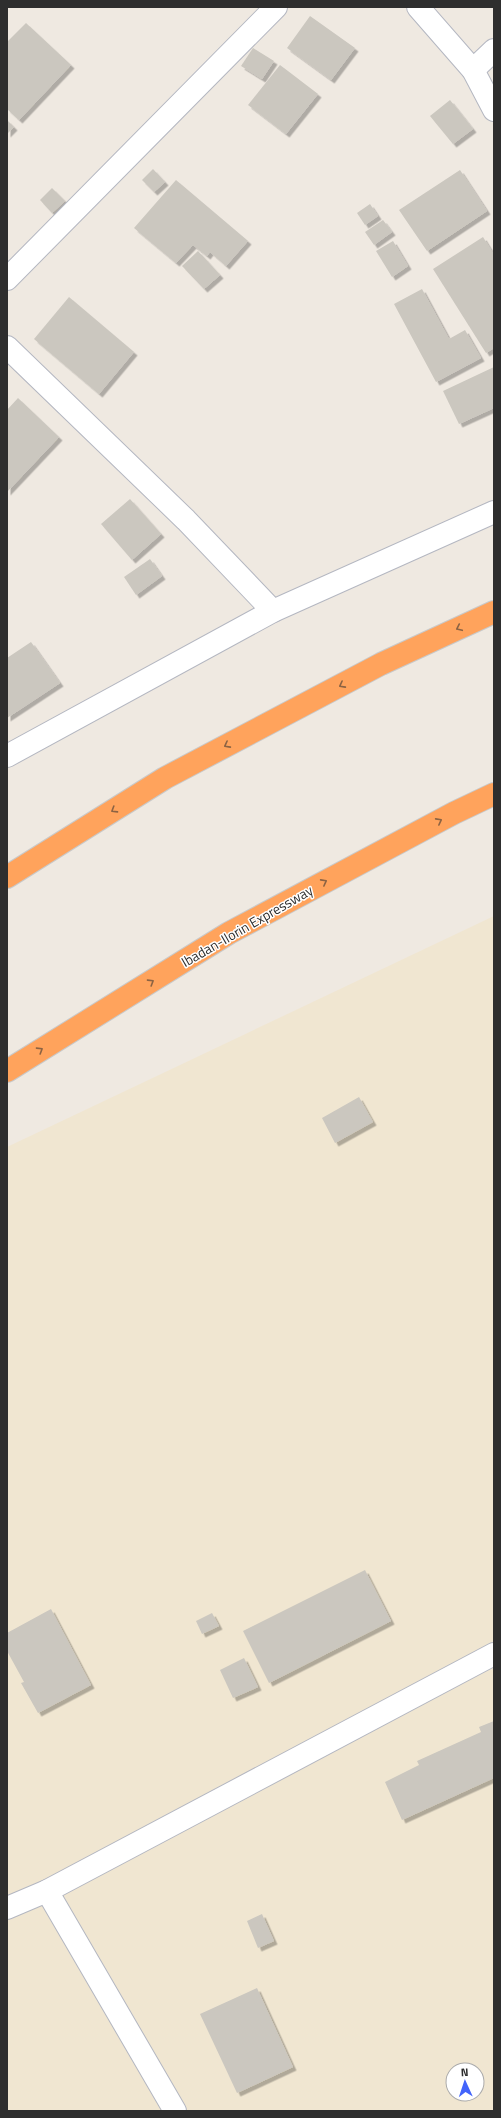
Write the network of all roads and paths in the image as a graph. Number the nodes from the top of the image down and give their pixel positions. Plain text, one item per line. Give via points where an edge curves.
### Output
1 (276, 7) edge
2 (418, 7) edge
3 (494, 50) edge
4 (473, 70) junction
5 (494, 110) edge
6 (7, 279) edge
7 (7, 347) edge
8 (494, 512) edge
9 (273, 611) junction
10 (494, 612) edge
11 (7, 756) edge
12 (494, 794) edge
13 (7, 877) edge
14 (7, 1071) edge
15 (494, 1654) edge
16 (47, 1891) junction
17 (7, 1908) edge
18 (175, 2111) edge

1 - 6 street
2 - 4 street
3 - 4 street
4 - 5 street
7 - 9 street via 186,520
8 - 9 street
9 - 11 street
10 -> 13 highway via 381,664 165,778
14 -> 12 highway, Ibadan-Ilorin Expressway via 229,933
15 - 16 street
16 - 17 street
16 - 18 street

